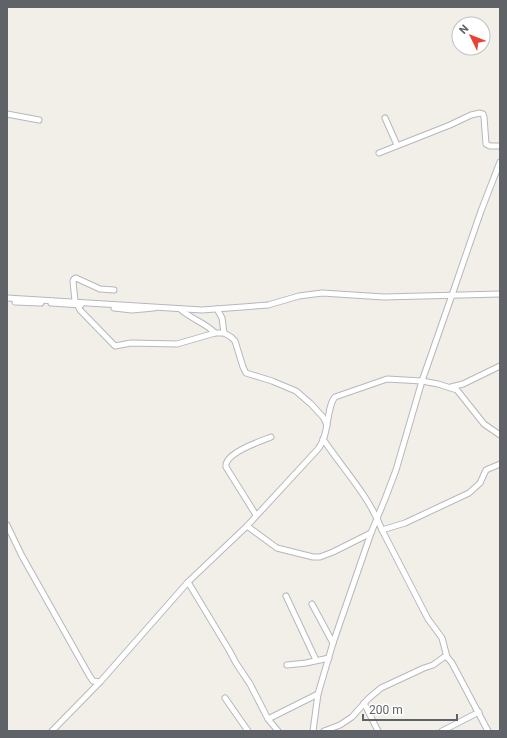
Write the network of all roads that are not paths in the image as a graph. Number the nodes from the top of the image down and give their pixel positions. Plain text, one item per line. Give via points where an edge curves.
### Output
1 (7, 114) edge
2 (385, 118) dead end
3 (38, 120) dead end
4 (397, 145) junction
5 (500, 146) edge
6 (378, 153) dead end
7 (500, 162) edge
8 (114, 290) dead end
9 (500, 294) edge
10 (452, 295) junction
11 (7, 298) edge
12 (7, 301) edge
13 (76, 303) junction
14 (180, 309) junction
15 (217, 309) junction
16 (215, 333) junction
17 (224, 333) junction
18 (500, 366) edge
19 (422, 381) junction
20 (451, 387) junction
21 (327, 427) junction
22 (500, 435) edge
23 (271, 437) dead end
24 (323, 439) junction
25 (500, 464) edge
26 (256, 516) junction
27 (377, 518) junction
28 (7, 525) edge
29 (247, 526) junction
30 (382, 530) junction
31 (8, 531) edge
32 (371, 533) junction
33 (188, 582) junction
34 (286, 596) dead end
35 (312, 604) dead end
36 (334, 643) junction
37 (447, 657) junction
38 (329, 658) junction
39 (316, 660) junction
40 (287, 665) dead end
41 (100, 682) junction
42 (318, 694) junction
43 (225, 698) dead end
44 (364, 703) junction
45 (479, 712) junction
46 (268, 719) junction
47 (52, 731) edge
48 (248, 731) edge
49 (278, 731) edge
50 (312, 731) edge
51 (324, 731) edge
52 (378, 731) edge
53 (442, 731) edge
54 (488, 731) edge

1 - 3 street
2 - 4 street
4 - 5 street via 480,113 484,117 486,144
4 - 6 street
7 - 10 street
8 - 13 street via 100,289 76,278 73,281
9 - 10 street
10 - 15 street via 384,297 310,294 268,305
10 - 19 street
11 - 13 street
12 - 13 street
13 - 14 street via 132,310 167,307
13 - 16 street via 114,346 131,343 176,344
14 - 15 street
14 - 16 street
15 - 17 street via 222,318
16 - 17 street
17 - 21 street via 235,341 246,373 296,391 323,417
18 - 20 street
19 - 20 street
19 - 21 street via 387,379 339,395 332,401
19 - 27 street via 398,463
20 - 22 street via 457,390 484,424
21 - 24 street
23 - 26 street via 237,452 225,463
24 - 26 street via 318,449
24 - 27 street via 352,477
25 - 30 street via 486,470 480,483 469,493 405,524
26 - 29 street
27 - 30 street
27 - 32 street
28 - 31 street
29 - 32 street via 277,548 313,557 333,552
29 - 33 street
30 - 37 street via 428,619 442,638
31 - 41 street via 89,675 93,681
32 - 36 street
33 - 41 street
33 - 46 street via 250,684
34 - 39 street
35 - 36 street
36 - 38 street
37 - 44 street via 381,688
37 - 45 street
38 - 39 street
38 - 42 street
39 - 40 street
41 - 47 street
42 - 46 street
42 - 50 street
43 - 48 street
44 - 51 street via 352,717
44 - 52 street
45 - 53 street
45 - 54 street
46 - 49 street

